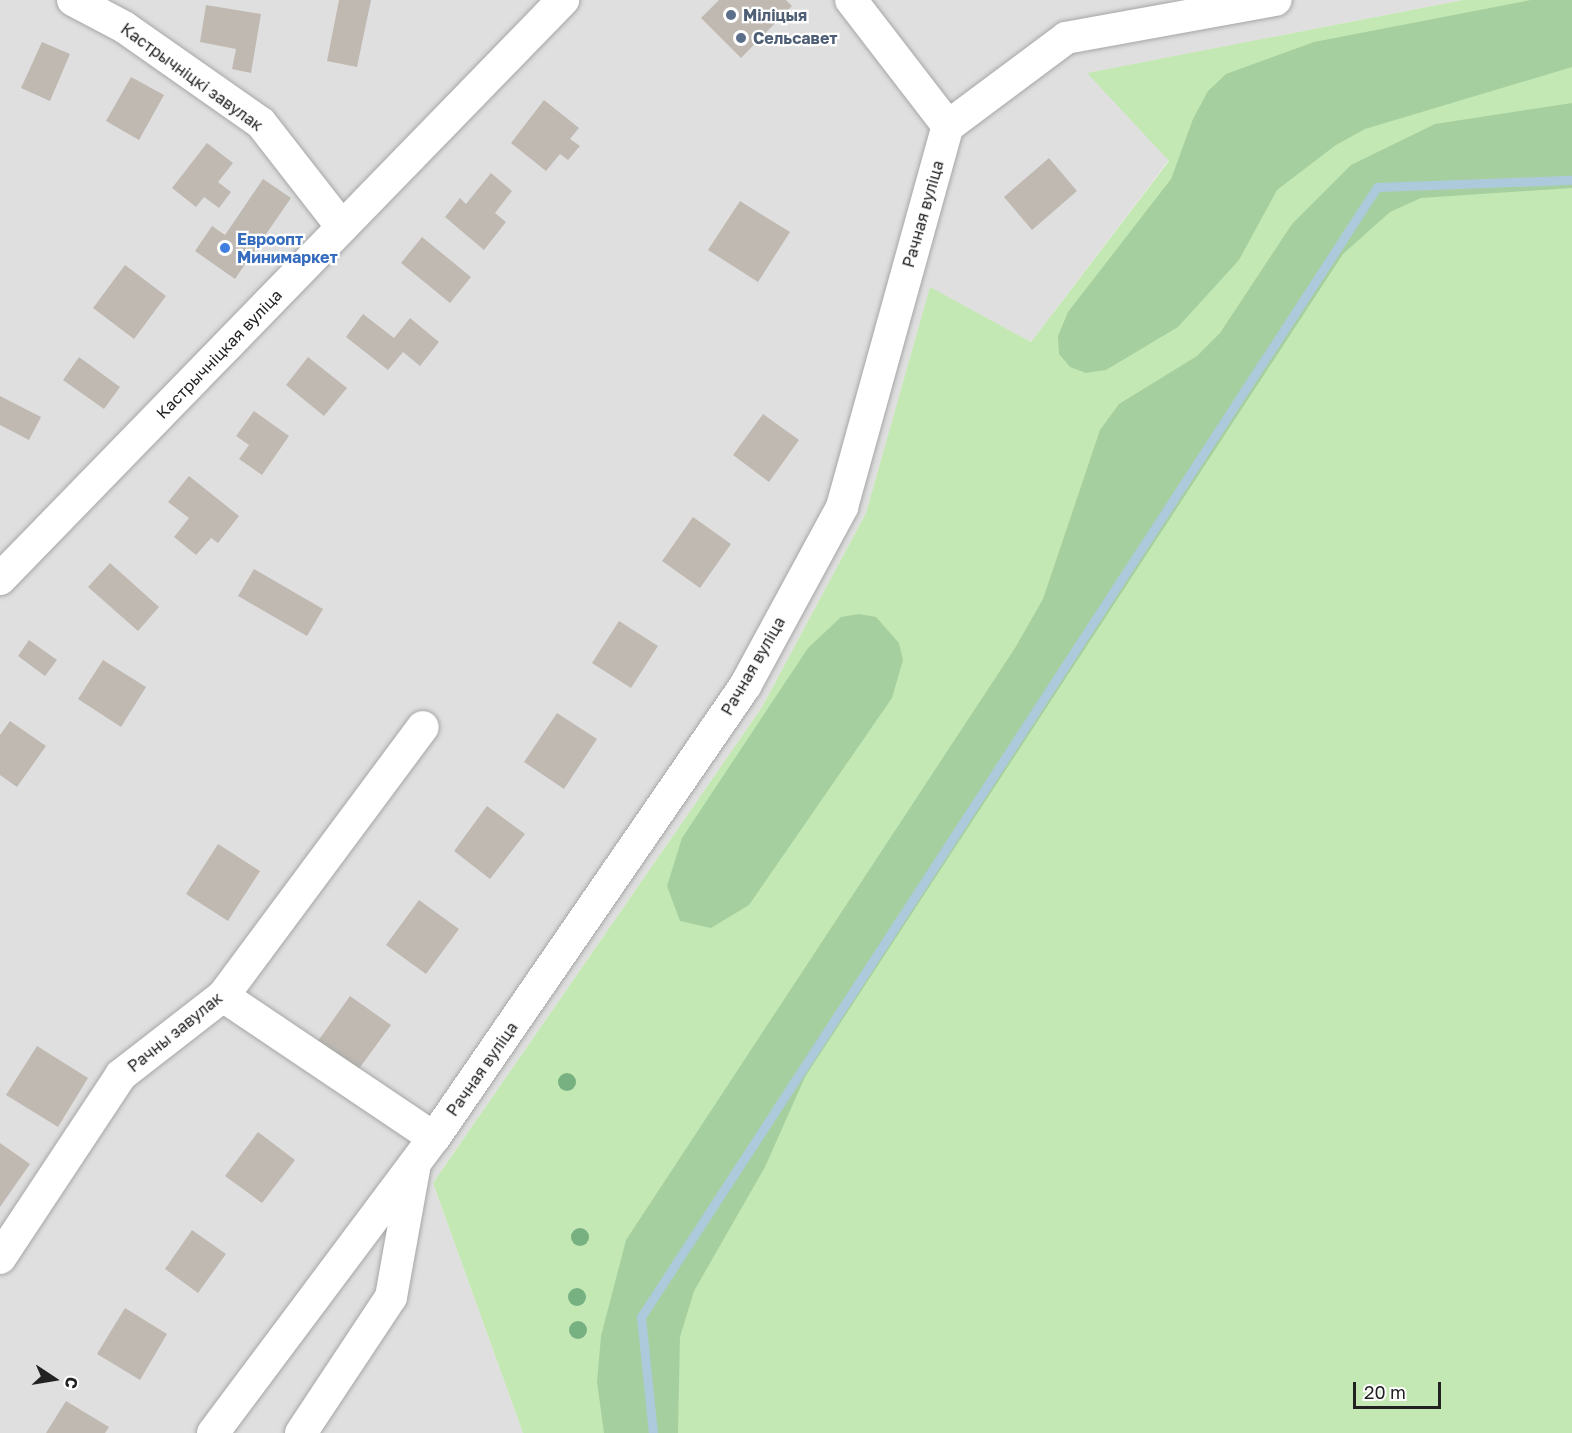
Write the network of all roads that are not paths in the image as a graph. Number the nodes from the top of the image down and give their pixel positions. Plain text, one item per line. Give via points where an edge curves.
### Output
1 (73, 0) edge
2 (563, 0) edge
3 (851, 0) edge
4 (1276, 0) edge
5 (948, 126) junction
6 (342, 227) junction
7 (0, 579) edge
8 (423, 726) dead end
9 (223, 996) junction
10 (434, 1138) junction
11 (415, 1163) junction
12 (0, 1258) edge
13 (213, 1433) edge
14 (301, 1433) edge

1 - 6 street, Кастрычніцкі завулак via 124,27 261,123
2 - 6 street, Кастрычніцкая вуліца
3 - 5 street
4 - 5 street via 1066,38
5 - 10 street, Рачная вуліца via 842,507 745,686
6 - 7 street, Кастрычніцкая вуліца
8 - 9 street, Рачны завулак
9 - 10 street
9 - 12 street, Рачны завулак via 122,1075
10 - 11 street, Рачная вуліца
11 - 13 street, Рачная вуліца
11 - 14 street via 391,1297

